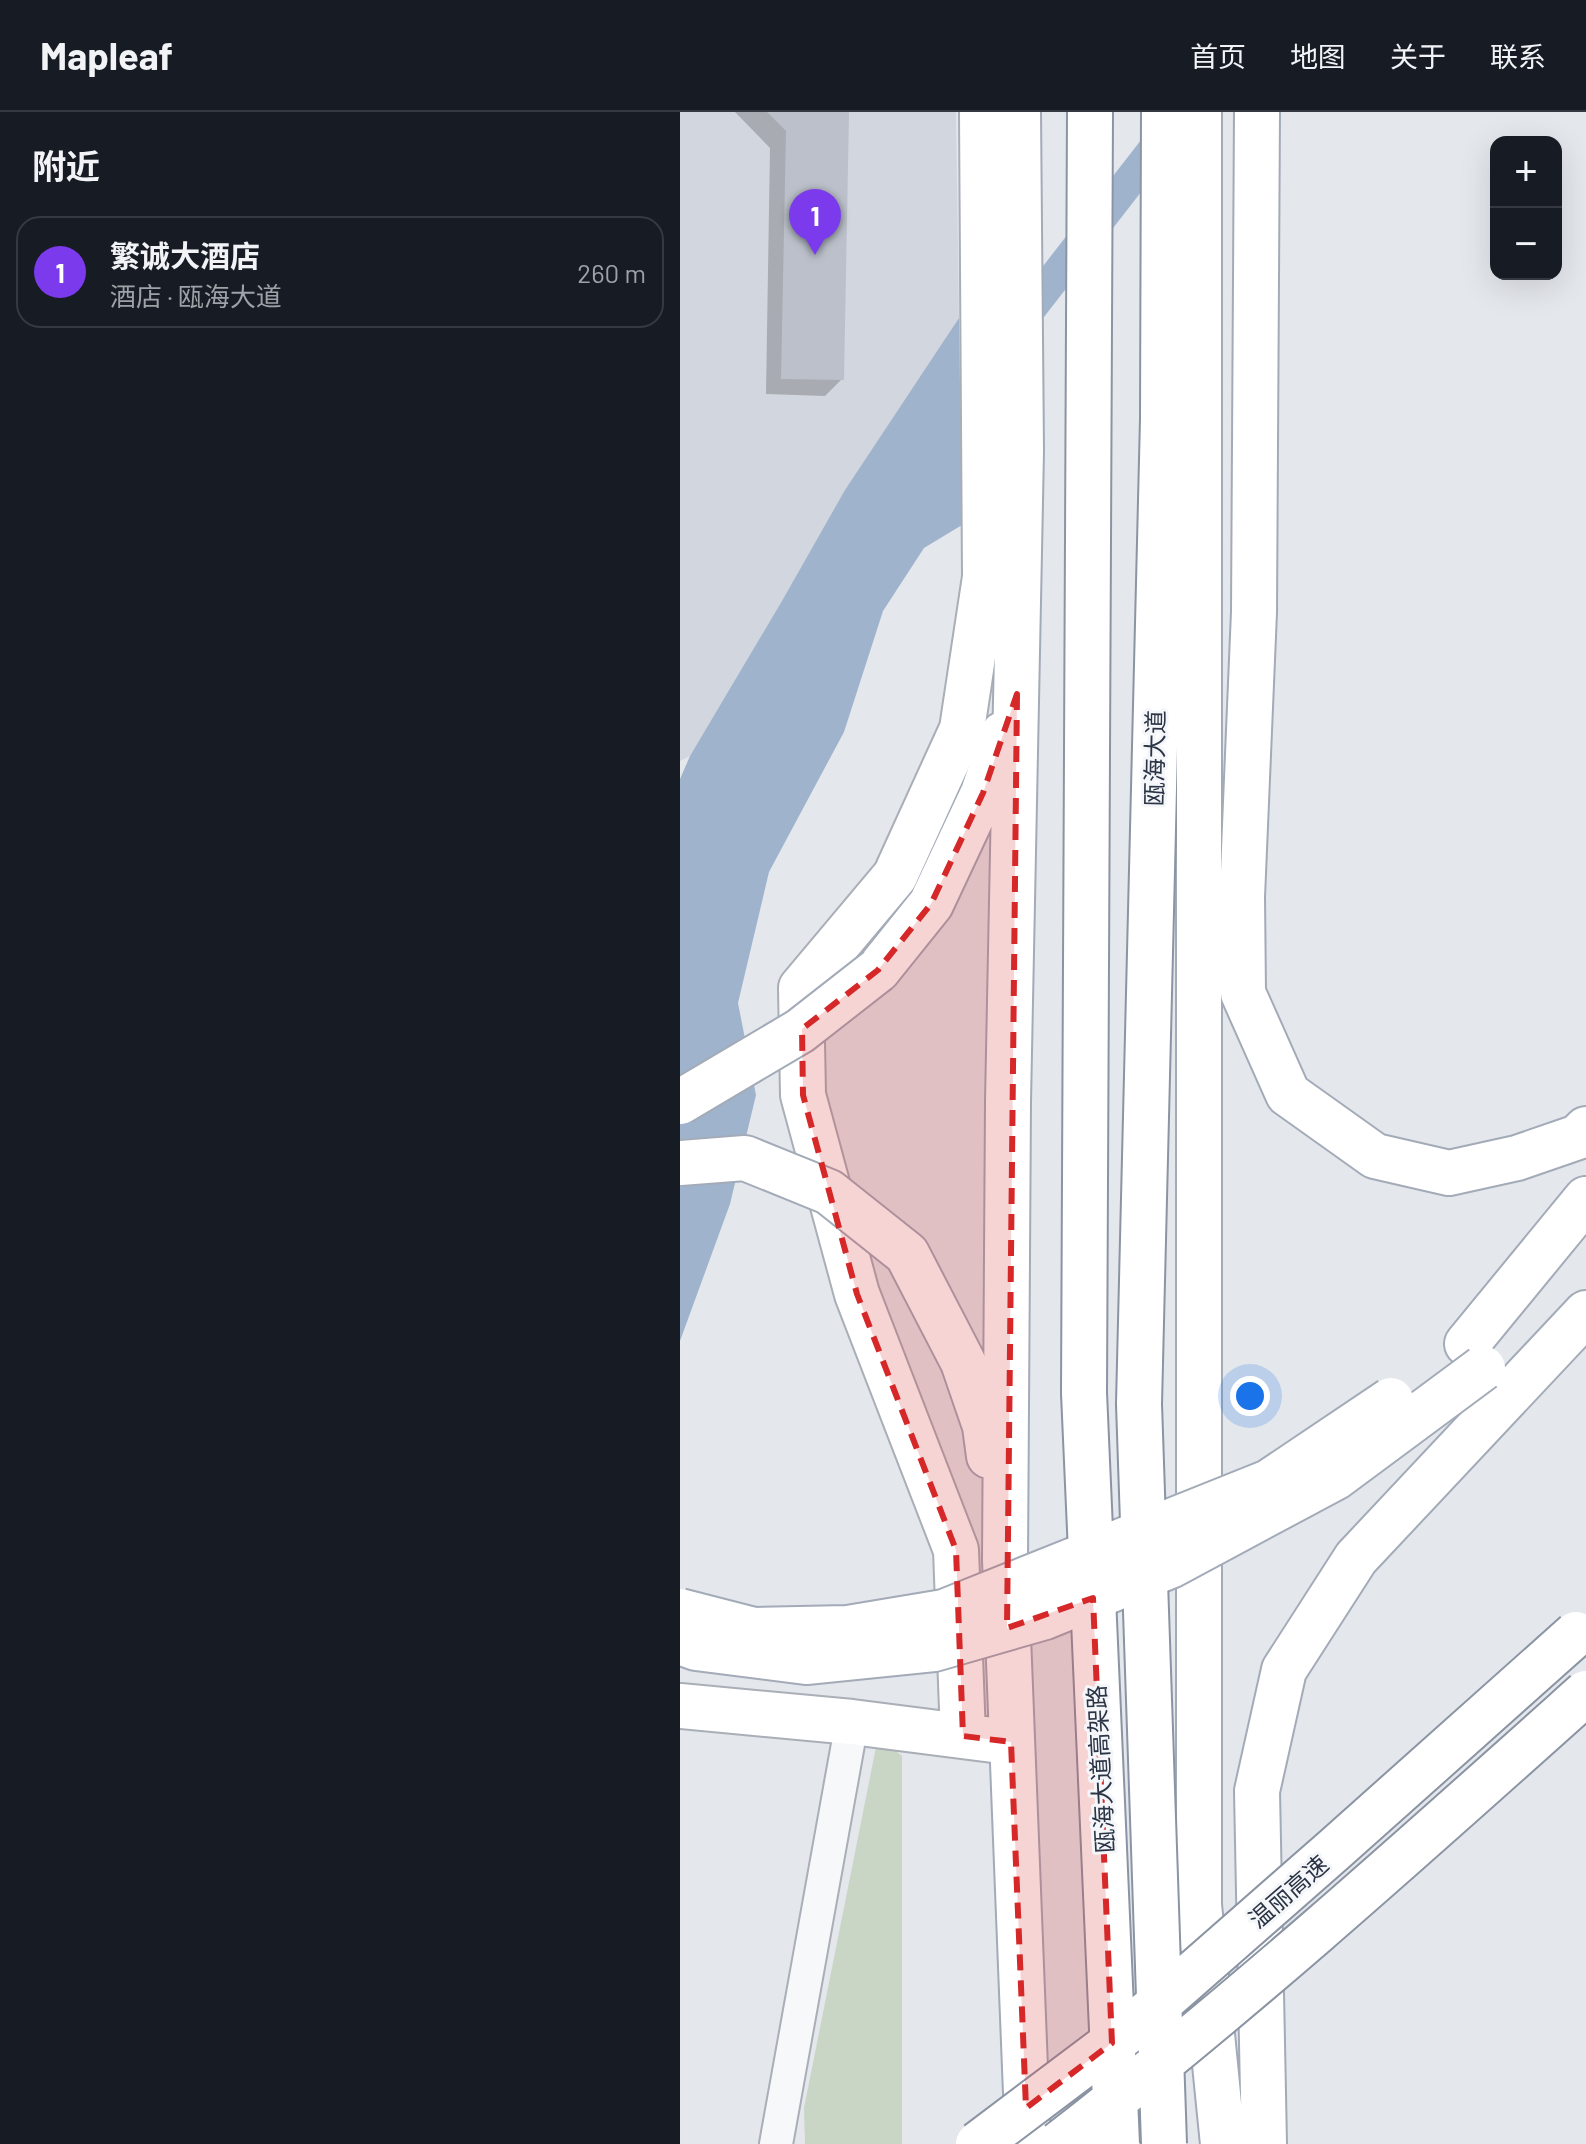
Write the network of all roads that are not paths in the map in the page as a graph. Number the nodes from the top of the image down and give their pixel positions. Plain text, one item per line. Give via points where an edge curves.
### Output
1 (982, 112) edge
2 (1018, 112) edge
3 (1090, 112) edge
4 (1164, 112) edge
5 (1199, 112) edge
6 (1257, 114) edge
7 (1017, 694) junction
8 (680, 1102) edge
9 (1586, 1129) edge
10 (680, 1163) edge
11 (1586, 1199) edge
12 (1586, 1242) edge
13 (1586, 1313) edge
14 (1475, 1356) junction
15 (1005, 1560) junction
16 (680, 1611) edge
17 (1581, 1629) edge
18 (680, 1642) edge
19 (1586, 1693) edge
20 (680, 1706) edge
21 (852, 1722) junction
22 (963, 1736) junction
23 (1011, 1742) junction
24 (1152, 1775) junction
25 (776, 2144) edge
26 (978, 2144) edge
27 (1028, 2144) edge
28 (1059, 2144) edge
29 (1117, 2144) edge
30 (1164, 2144) edge
31 (1186, 2144) edge
32 (1223, 2144) edge
33 (1264, 2144) edge

1 - 22 main road via 985,577 962,729 895,876 801,988 803,1095 857,1294 956,1550
2 - 7 main road
3 - 29 main road, 瓯海大道高架路, bridge via 1084,1393
4 - 24 main road, 瓯海大道, bridge via 1163,419 1139,1404
5 - 32 main road via 1199,1905
6 - 9 main road via 1254,612 1243,993 1288,1094 1375,1156 1449,1173 1517,1158 1578,1137
7 - 8 main road, bridge via 983,793 931,904 878,970 800,1031
7 - 15 main road
10 - 15 main road, bridge via 745,1158 829,1192 907,1254 963,1362 985,1426
11 - 14 main road
12 - 14 main road
13 - 33 main road via 1356,1558 1284,1670 1257,1791
14 - 16 main road, bridge via 1269,1482 944,1612 848,1628 754,1630
14 - 18 main road, bridge via 1336,1477 1170,1566 1045,1617 934,1649 806,1662
15 - 23 main road
17 - 26 main road, 温丽高速, bridge via 1124,2034
19 - 28 main road, 温丽高速, bridge via 1364,1892
20 - 21 main road
21 - 22 main road
21 - 25 street
22 - 23 main road
23 - 27 main road
24 - 30 main road, bridge
24 - 31 main road, bridge

